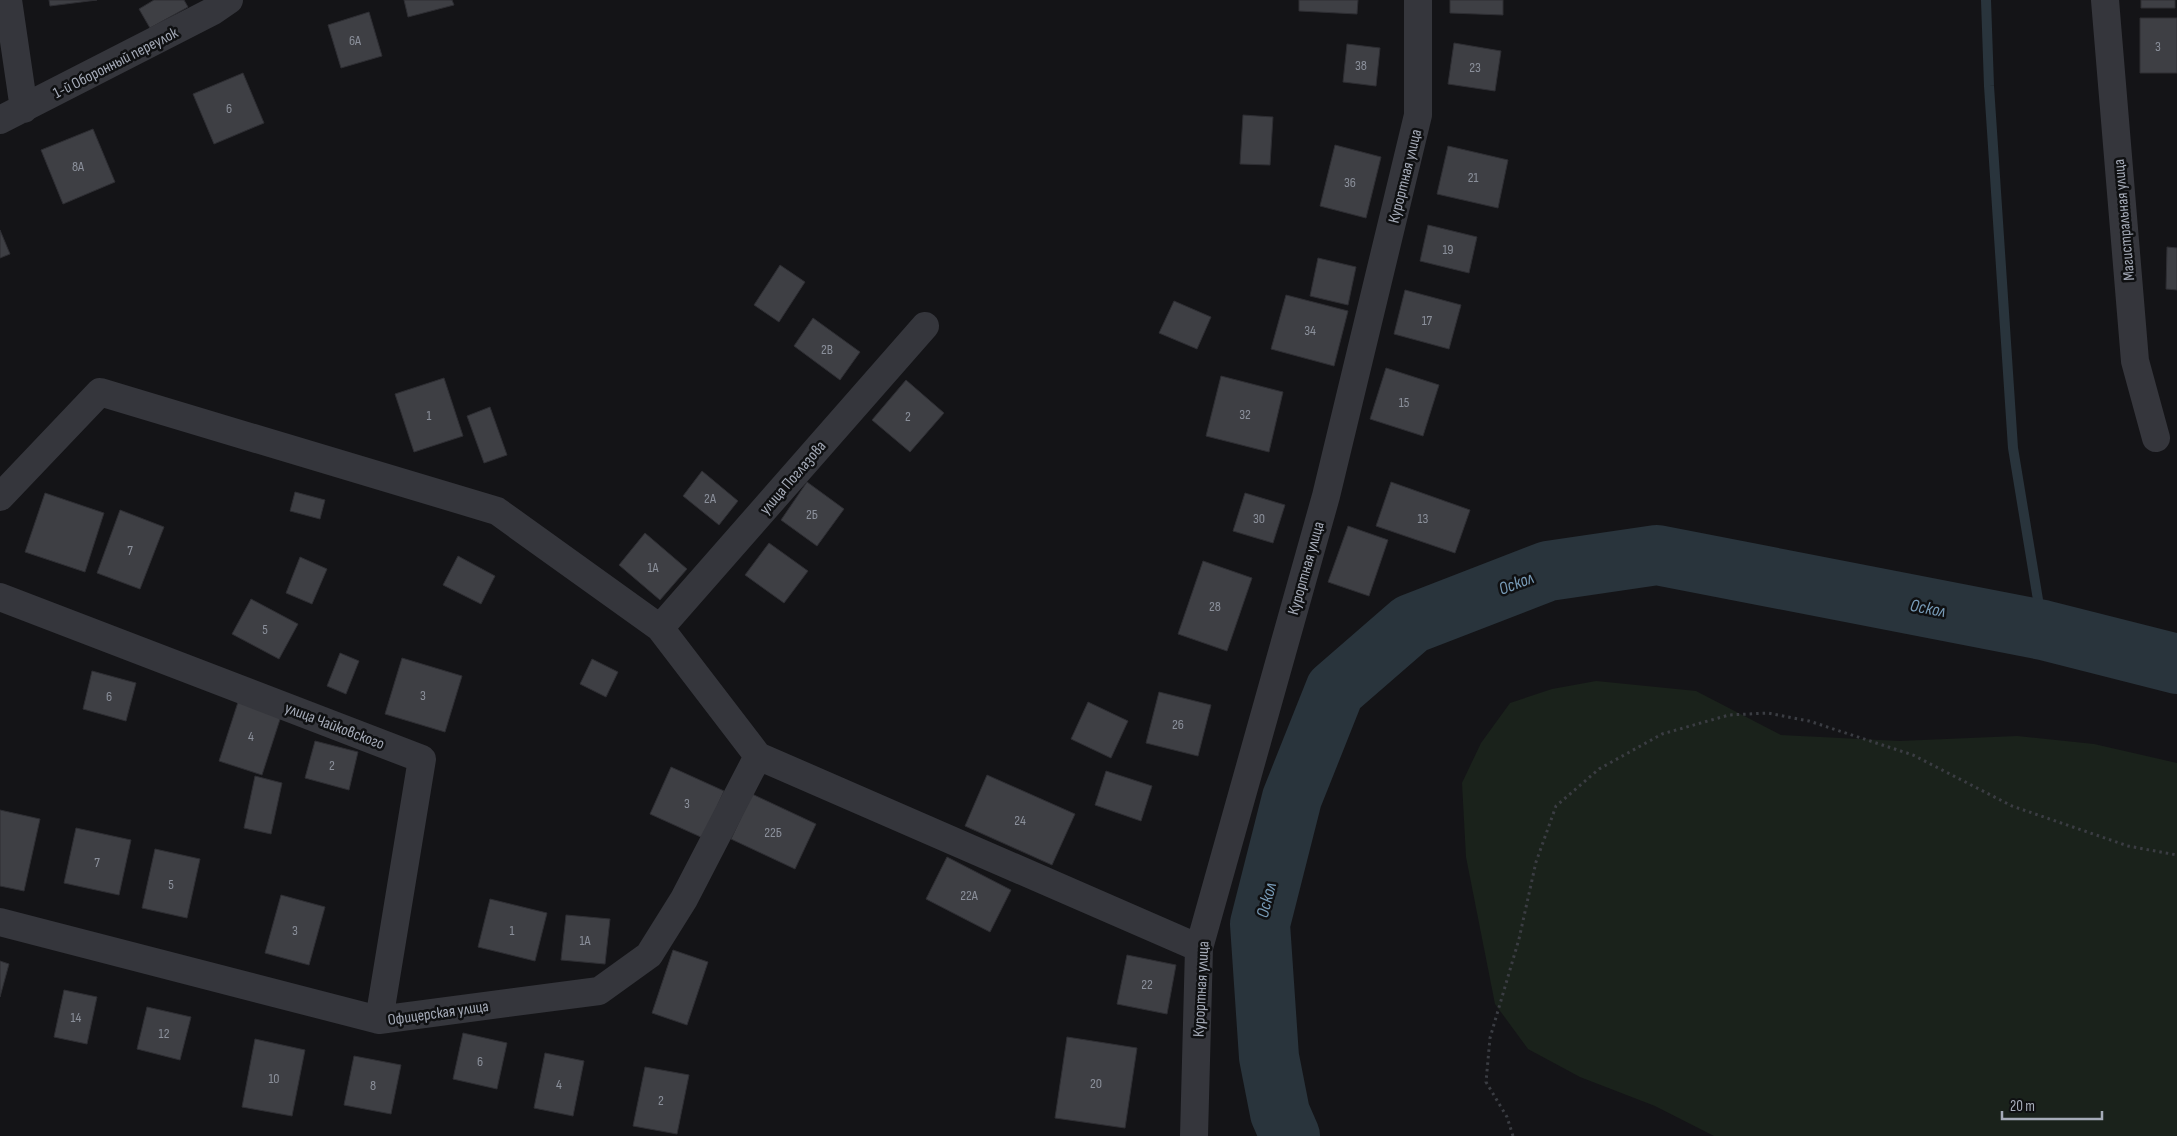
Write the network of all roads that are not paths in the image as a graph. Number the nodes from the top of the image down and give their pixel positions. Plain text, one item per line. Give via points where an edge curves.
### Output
1 (8, 0) edge
2 (229, 0) edge
3 (1418, 0) edge
4 (2106, 0) edge
5 (12, 114) edge
6 (925, 326) dead end
7 (2156, 438) dead end
8 (0, 497) edge
9 (0, 598) edge
10 (660, 628) junction
11 (758, 756) junction
12 (0, 922) edge
13 (1199, 948) junction
14 (379, 1020) junction
15 (1194, 1136) edge

1 - 5 street
2 - 5 street, 1-й Оборонный переулок
3 - 13 street, Курортная улица via 1418,115 1326,496
4 - 7 street, Магистральная улица via 2135,361
6 - 10 street, улица Поглазова
8 - 10 street via 100,392 497,511
9 - 14 street, улица Чайковского via 422,759
10 - 11 street
11 - 13 street
11 - 14 street, Офицерская улица via 684,899 649,955 598,991
12 - 14 street, Офицерская улица
13 - 15 street, Курортная улица

